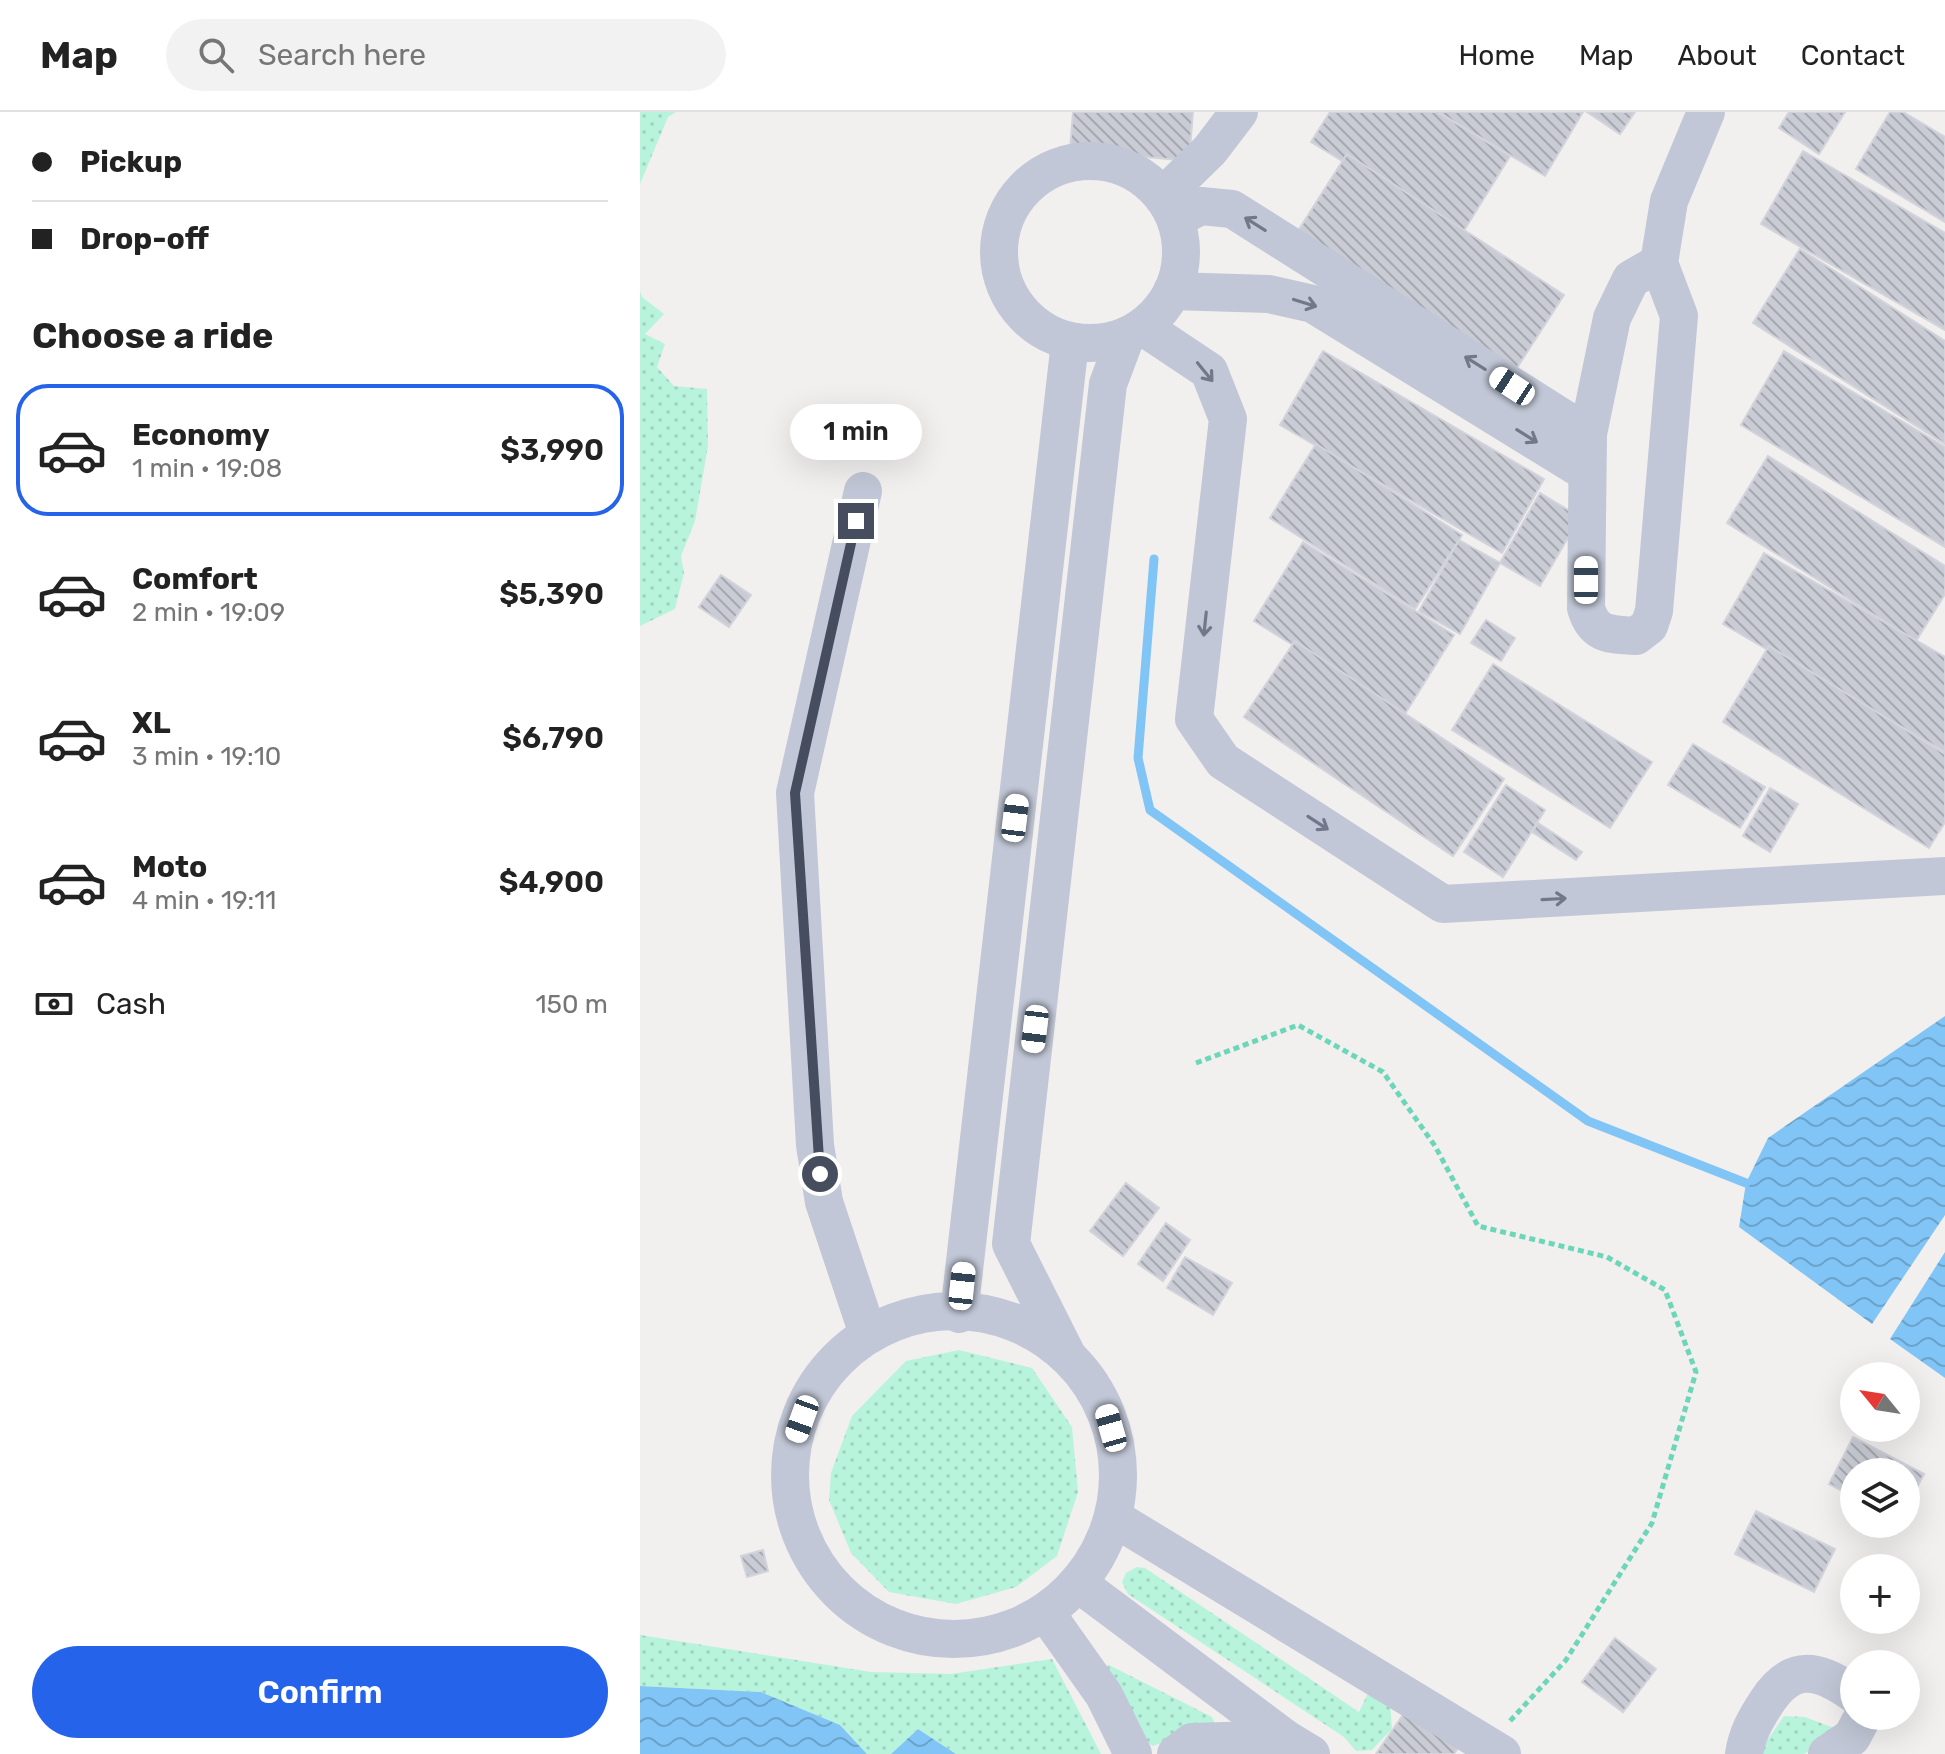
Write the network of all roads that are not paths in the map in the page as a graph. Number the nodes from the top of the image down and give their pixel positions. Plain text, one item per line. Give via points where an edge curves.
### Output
1 (1239, 112) edge
2 (1706, 112) edge
3 (1170, 207) junction
4 (1659, 263) junction
5 (1172, 291) junction
6 (1134, 332) junction
7 (1070, 342) junction
8 (1588, 434) junction
9 (1586, 472) junction
10 (863, 491) dead end
11 (1945, 876) edge
12 (959, 1314) junction
13 (868, 1334) junction
14 (1065, 1351) junction
15 (1114, 1518) junction
16 (1079, 1584) junction
17 (1046, 1613) junction
18 (1840, 1686) edge
19 (1856, 1730) edge
20 (1298, 1746) edge
21 (1495, 1750) edge
22 (1133, 1754) edge
23 (1176, 1754) edge
24 (1744, 1754) edge
25 (1827, 1754) edge

1 - 3 lane
2 - 4 lane via 1669,201
3 - 5 lane via 1181,249
3 - 7 lane via 1147,180 1117,164 1072,162 1033,180 1011,206 999,238 1002,279 1032,323
8 -> 3 lane via 1232,209
4 - 8 lane via 1631,279 1612,318
4 - 9 lane via 1679,316 1654,611 1649,626 1636,636 1601,633 1586,608
5 - 6 lane
5 -> 9 lane via 1269,294 1313,304
6 - 7 lane via 1103,343
6 -> 11 lane via 1209,371 1228,419 1194,719 1223,761 1443,904
6 - 14 lane via 1108,384 1011,1244
7 - 12 lane
8 - 9 lane
10 - 13 lane via 795,793 815,1145 824,1202
12 - 13 lane via 913,1315
12 - 14 lane via 993,1313
13 - 17 lane via 846,1351 811,1393 792,1445 791,1500 808,1553 841,1597 888,1627 914,1634 941,1640 996,1636
14 - 15 lane via 1102,1398 1119,1457
15 - 16 lane
15 - 21 lane
16 - 17 lane
16 - 20 lane
17 - 22 lane via 1104,1695
18 - 24 lane via 1820,1674 1789,1677 1760,1712
19 - 25 lane
20 - 23 lane via 1192,1742

